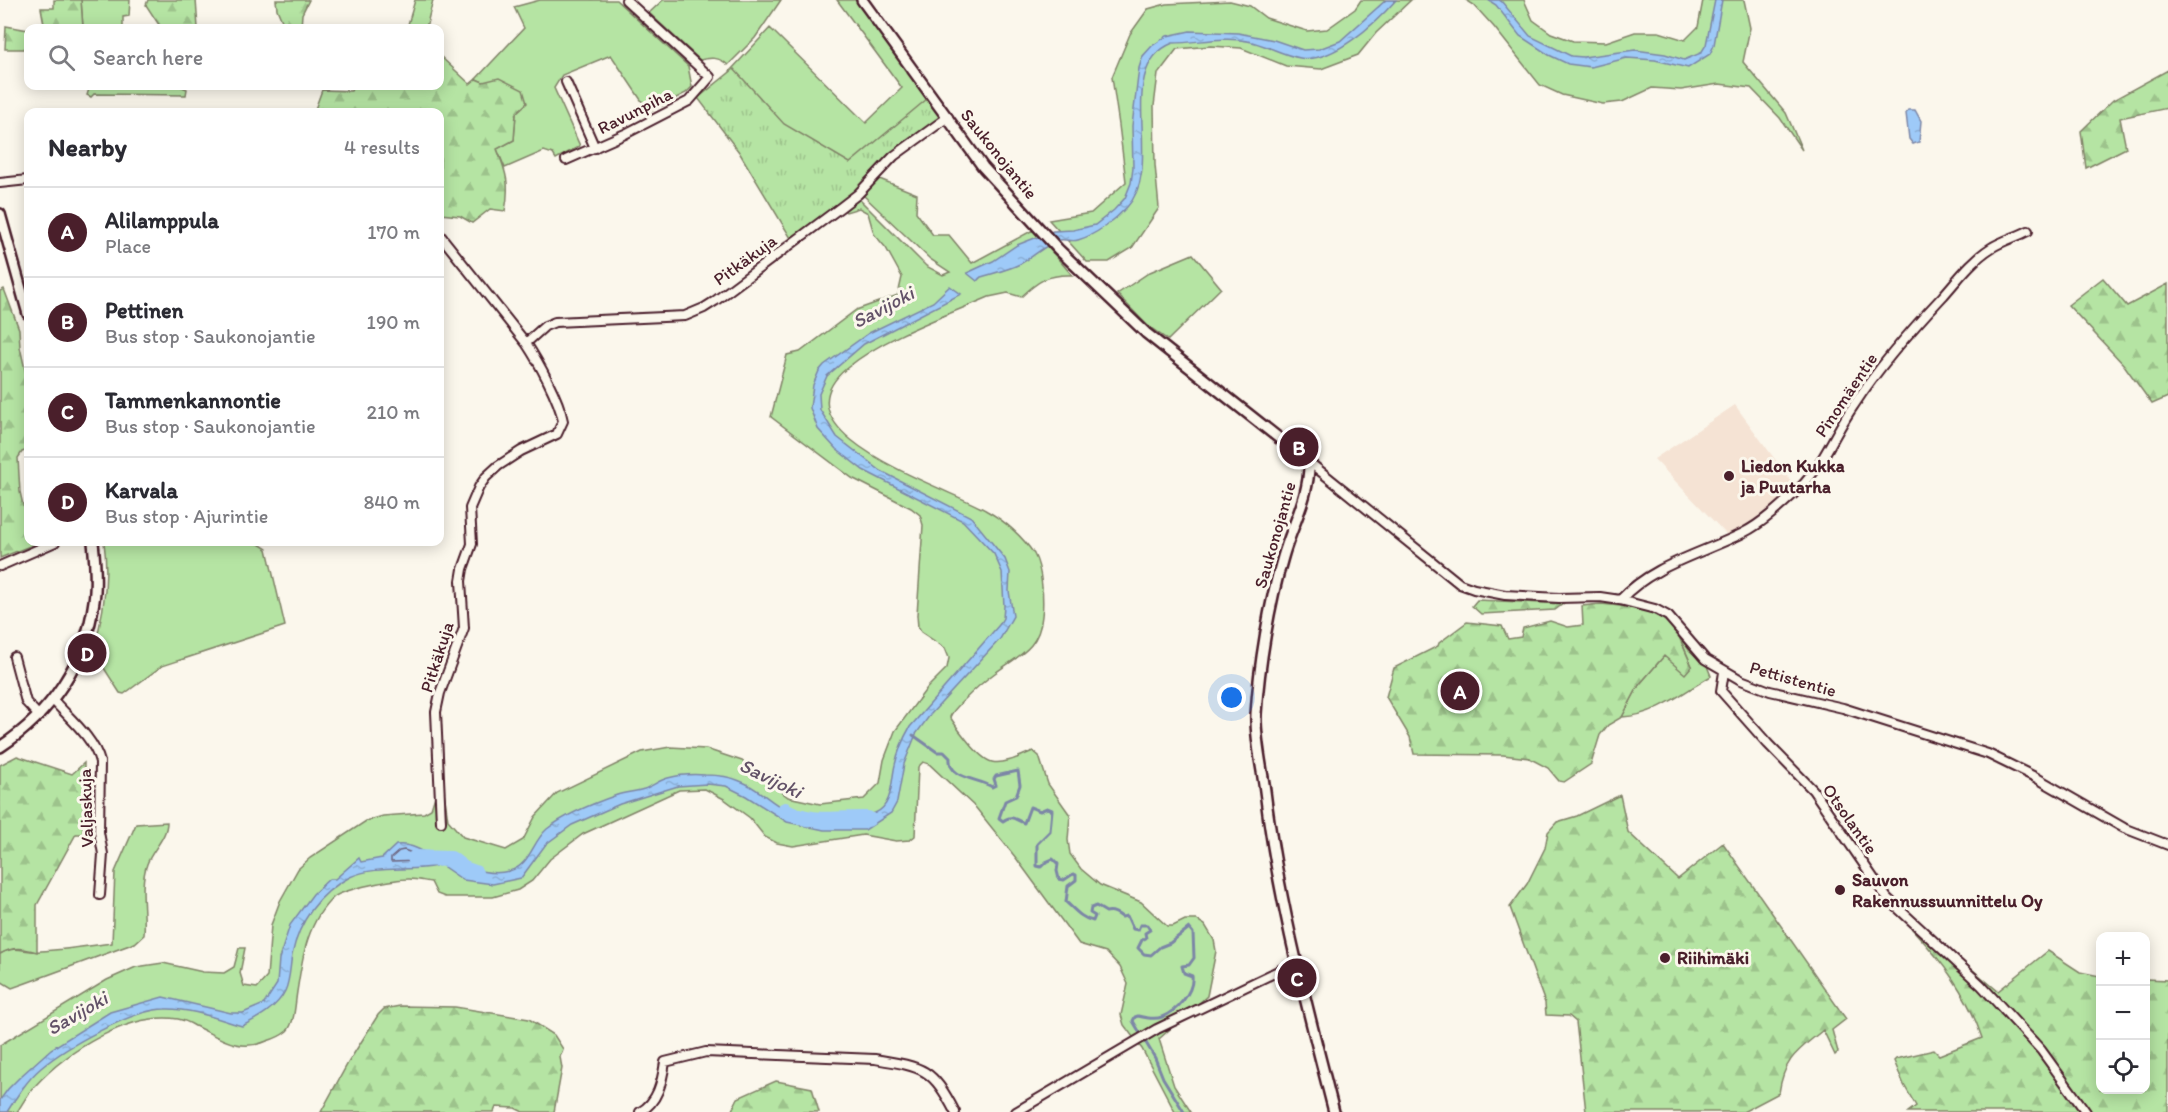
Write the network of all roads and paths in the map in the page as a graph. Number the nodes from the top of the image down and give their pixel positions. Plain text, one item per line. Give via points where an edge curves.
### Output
1 (626, 0) edge
2 (862, 0) edge
3 (566, 82) dead end
4 (948, 117) junction
5 (595, 148) junction
6 (566, 160) dead end
7 (24, 180) edge
8 (0, 183) edge
9 (0, 214) edge
10 (2028, 231) dead end
11 (444, 241) edge
12 (24, 300) edge
13 (525, 343) junction
14 (1309, 462) junction
15 (46, 546) edge
16 (93, 546) edge
17 (0, 566) edge
18 (1620, 600) junction
19 (14, 657) dead end
20 (1724, 672) junction
21 (53, 700) junction
22 (39, 716) junction
23 (0, 747) edge
24 (441, 822) dead end
25 (2168, 845) edge
26 (100, 895) dead end
27 (1297, 962) junction
28 (640, 1112) edge
29 (955, 1112) edge
30 (1016, 1112) edge
31 (1334, 1112) edge
32 (2086, 1112) edge

1 - 5 street, Ravunpiha via 710,77 689,101
2 - 4 street, Saukonojantie
3 - 5 street
4 - 13 street, Pitkäkuja via 894,156 858,194 704,308 676,318 555,322
4 - 14 street, Saukonojantie via 983,166 1058,249 1146,333
5 - 6 street, Ravunpiha
7 - 8 street
9 - 12 street
10 - 18 street, Pinomäentie via 1992,248 1968,267 1904,338 1852,407 1815,471 1801,487 1744,532 1647,577
11 - 13 street, Pitkäkuja
13 - 24 street, Pitkäkuja via 545,377 562,421 557,434 521,451 486,477 470,508 472,544 461,581 464,628 436,712
14 - 18 street, Pettistentie via 1460,584 1505,595
14 - 27 street, Saukonojantie via 1310,477 1300,514 1277,579 1260,669 1256,717 1271,843
15 - 17 street
16 - 21 street via 94,600 89,629 72,670
18 - 20 street, Pettistentie via 1668,616 1705,659
19 - 22 street via 26,702
20 - 25 street, Pettistentie via 1770,691 1843,708 1988,754 2124,828
20 - 32 street, Otsolantie via 1721,691 1814,790 1887,898 1981,985 2041,1050
21 - 22 street
21 - 26 street, Valjaskuja via 98,753 103,854
22 - 23 street
27 - 30 street via 1148,1034
27 - 31 street, Saukonojantie
28 - 29 street via 650,1107 665,1062 706,1052 901,1063 933,1076

